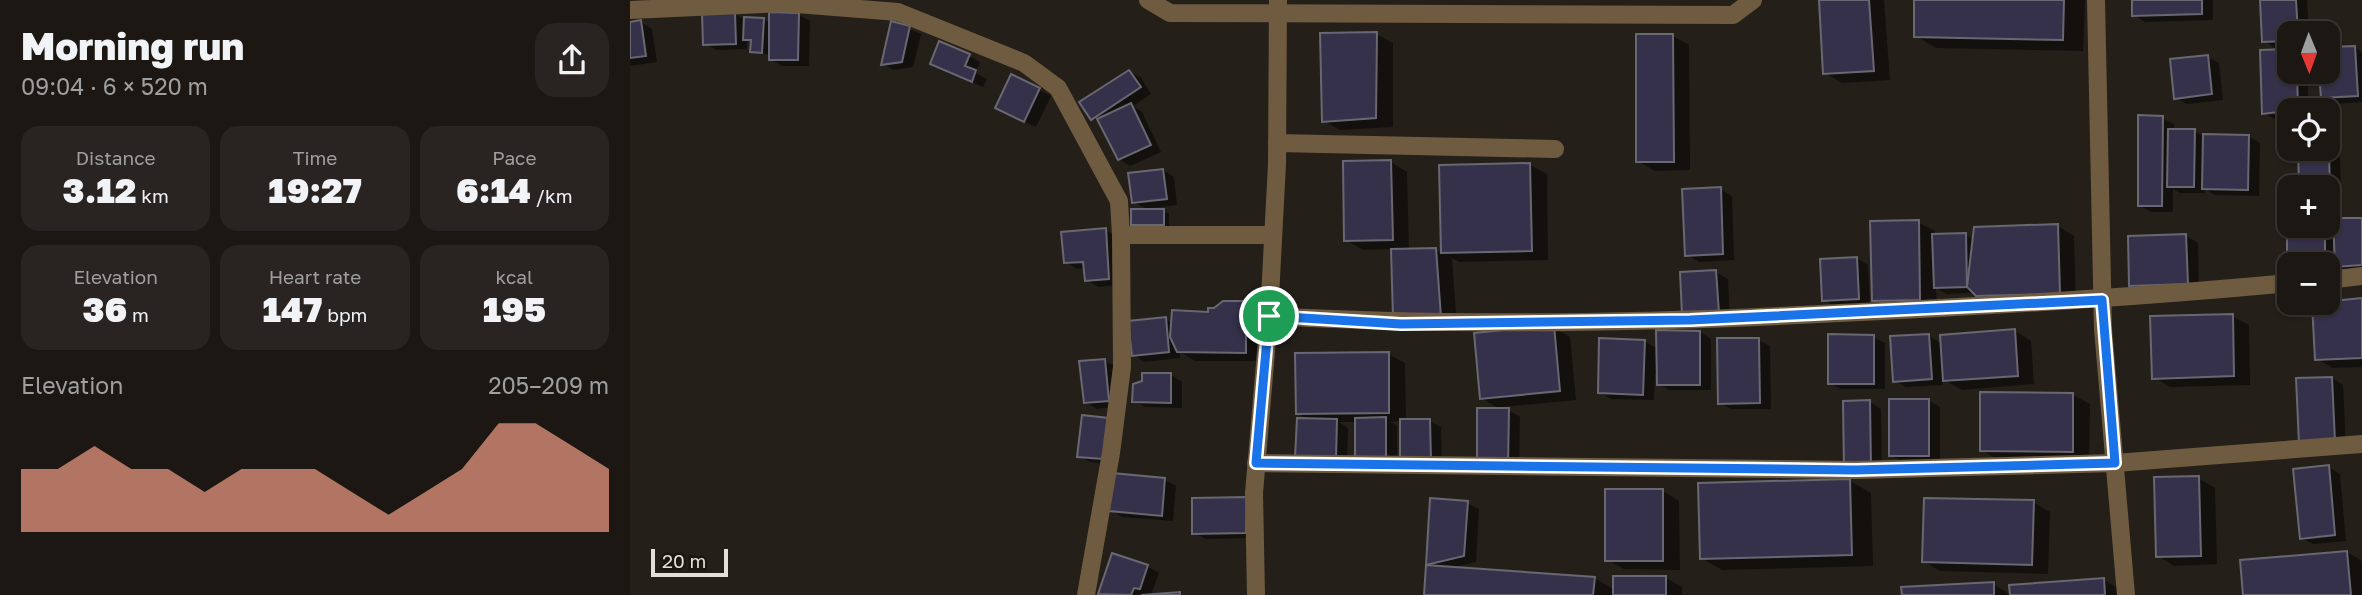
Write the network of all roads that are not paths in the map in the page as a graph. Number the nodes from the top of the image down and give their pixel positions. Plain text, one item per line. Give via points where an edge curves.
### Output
1 (1148, 0) edge
2 (1753, 0) edge
3 (2096, 0) edge
4 (898, 6) edge
5 (1278, 6) edge
6 (630, 10) edge
7 (1277, 143) junction
8 (1555, 149) dead end
9 (1121, 235) junction
10 (1273, 235) junction
11 (2362, 276) edge
12 (2340, 278) edge
13 (2277, 284) edge
14 (2102, 300) junction
15 (1269, 316) junction
16 (2362, 444) edge
17 (1256, 463) junction
18 (2115, 463) junction
19 (1086, 595) edge
20 (1256, 595) edge
21 (2126, 595) edge

1 - 5 street via 1170,13
2 - 5 street via 1733,15
3 - 14 street
4 - 6 street via 784,3
4 - 9 street via 1024,63 1058,88 1119,201
5 - 7 street
7 - 8 street
7 - 10 street
9 - 10 street
9 - 19 street via 1122,367
10 - 15 street
11 - 12 street
13 - 14 street
14 - 15 street via 1690,320 1401,324
14 - 18 street
15 - 17 street
16 - 18 street
17 - 18 street via 1855,470
17 - 20 street
18 - 21 street

